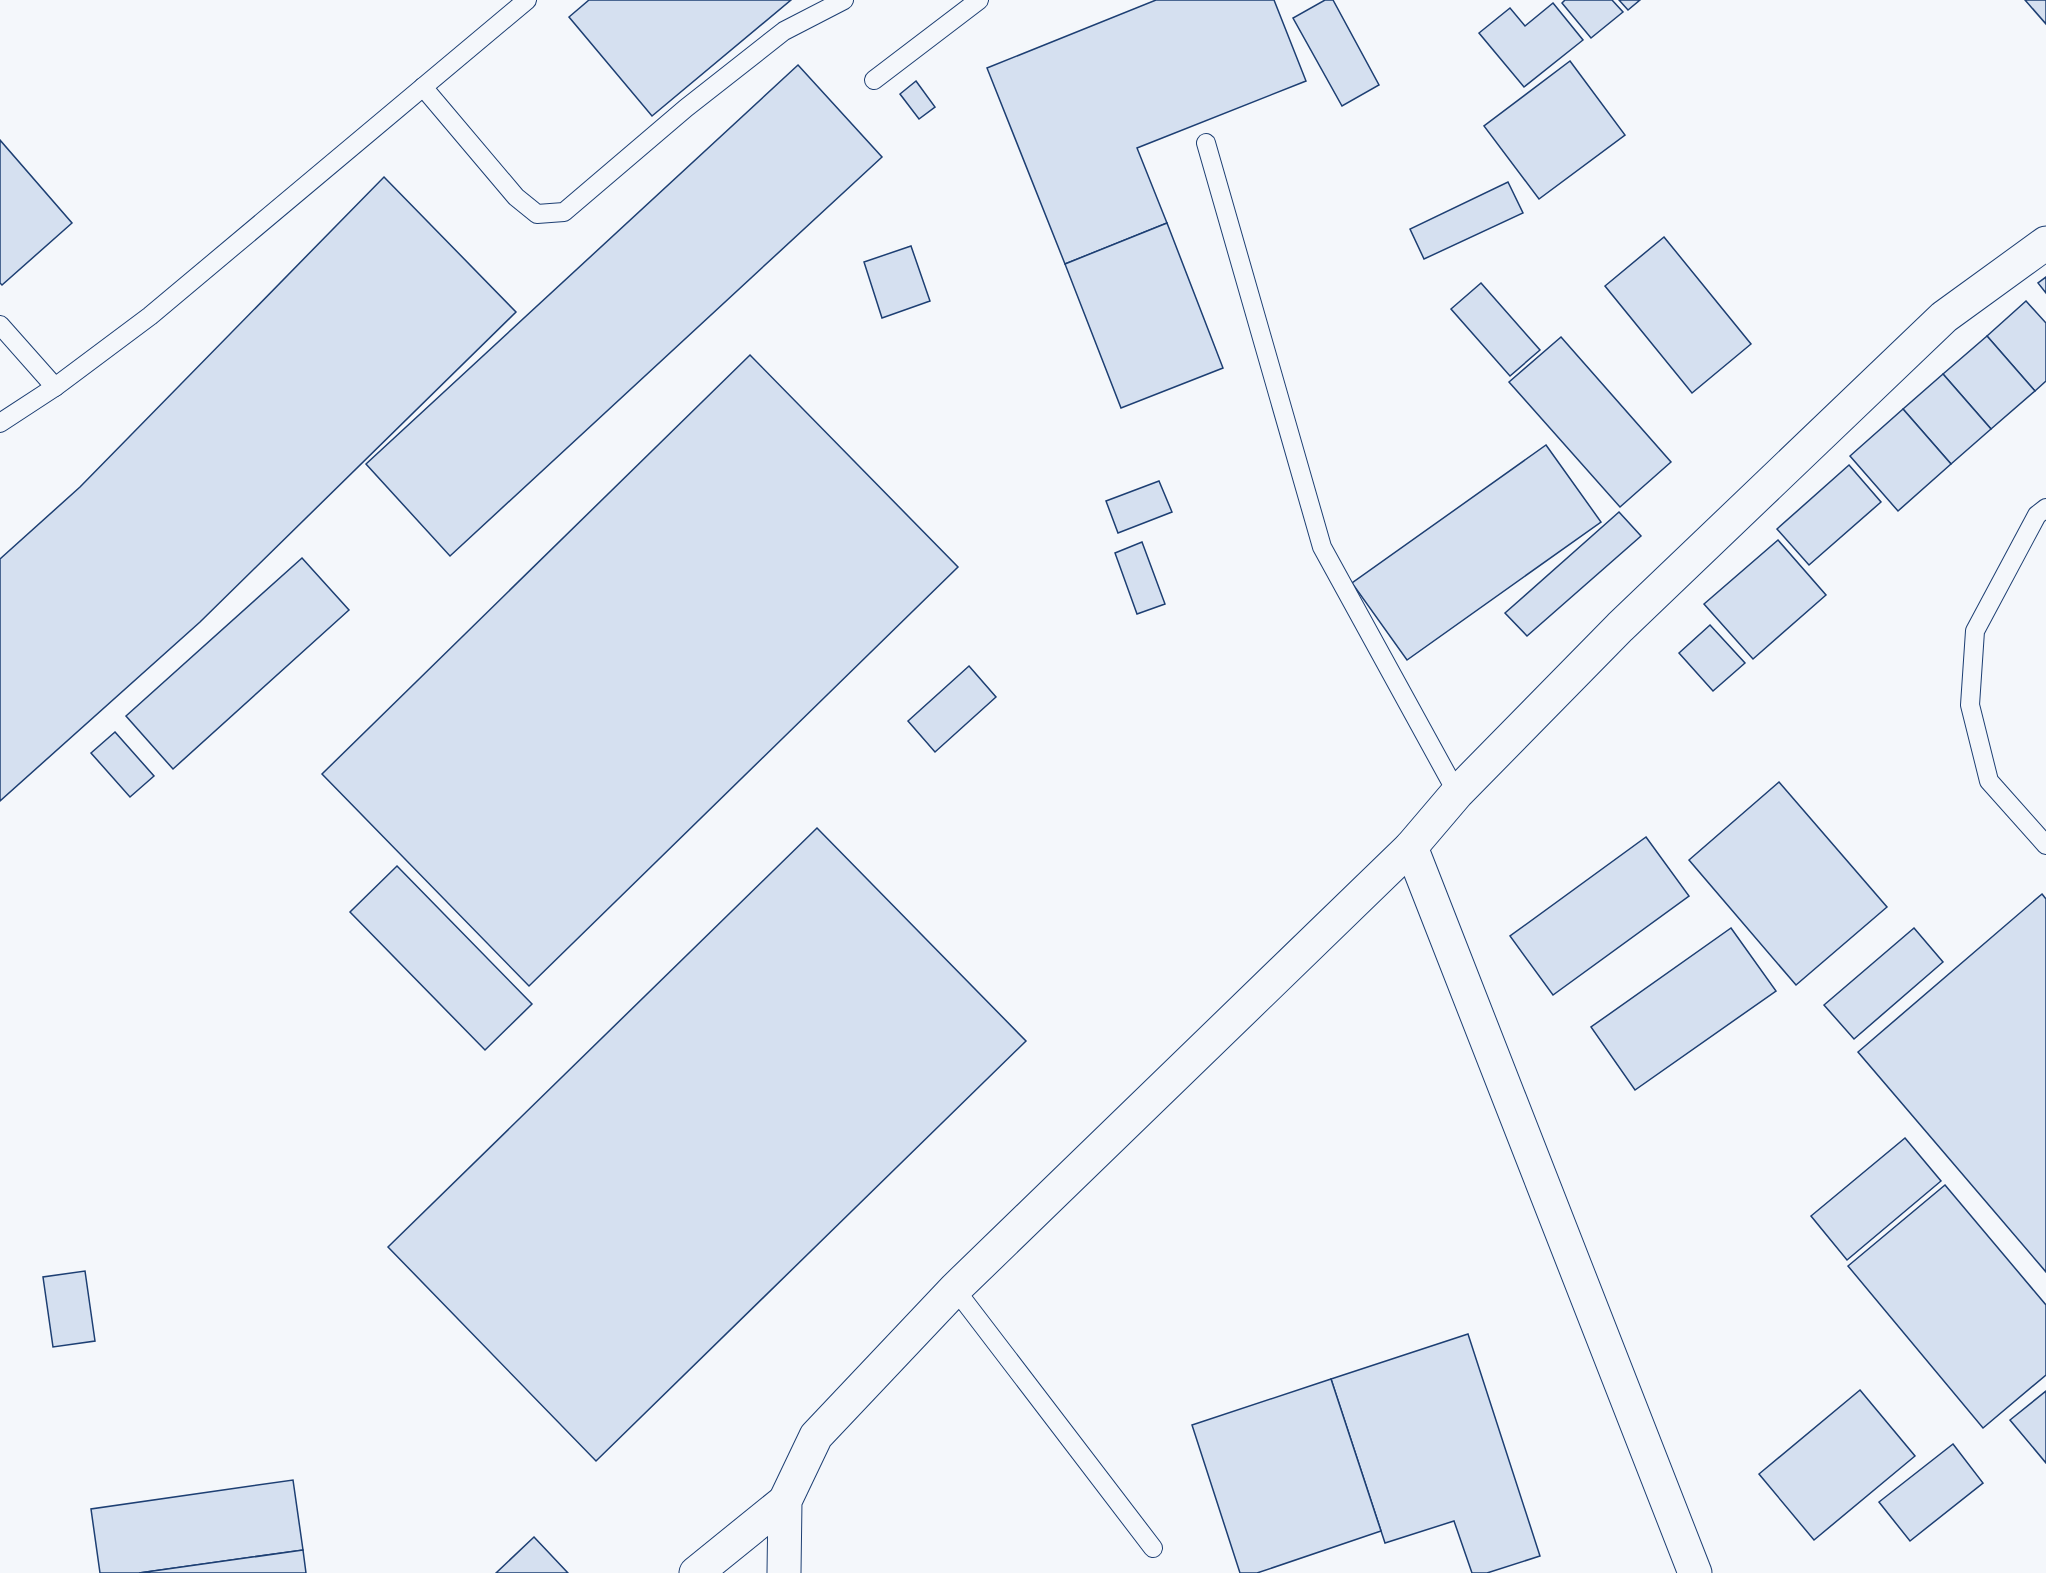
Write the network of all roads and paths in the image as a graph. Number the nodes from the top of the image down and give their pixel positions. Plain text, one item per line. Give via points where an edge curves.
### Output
1 (527, 0) edge
2 (844, 0) edge
3 (979, 0) edge
4 (873, 80) dead end
5 (423, 87) junction
6 (1206, 143) dead end
7 (2046, 243) edge
8 (0, 325) edge
9 (56, 387) junction
10 (0, 423) edge
11 (2046, 508) edge
12 (1457, 793) junction
13 (2046, 845) edge
14 (1411, 847) junction
15 (955, 1289) junction
16 (785, 1501) junction
17 (1153, 1548) dead end
18 (696, 1573) edge
19 (784, 1573) edge
20 (1695, 1573) edge

1 - 5 lane
2 - 5 lane via 784,31 564,212 537,214 516,197
3 - 4 lane
5 - 9 lane via 150,315
6 - 12 lane via 1322,547
7 - 12 street via 1944,316 1620,627
8 - 9 lane
9 - 10 lane
11 - 13 lane via 2037,514 1975,631 1970,705 1989,781
12 - 14 street
14 - 15 street
14 - 20 street
15 - 16 street via 816,1436
15 - 17 lane
16 - 18 street
16 - 19 street

